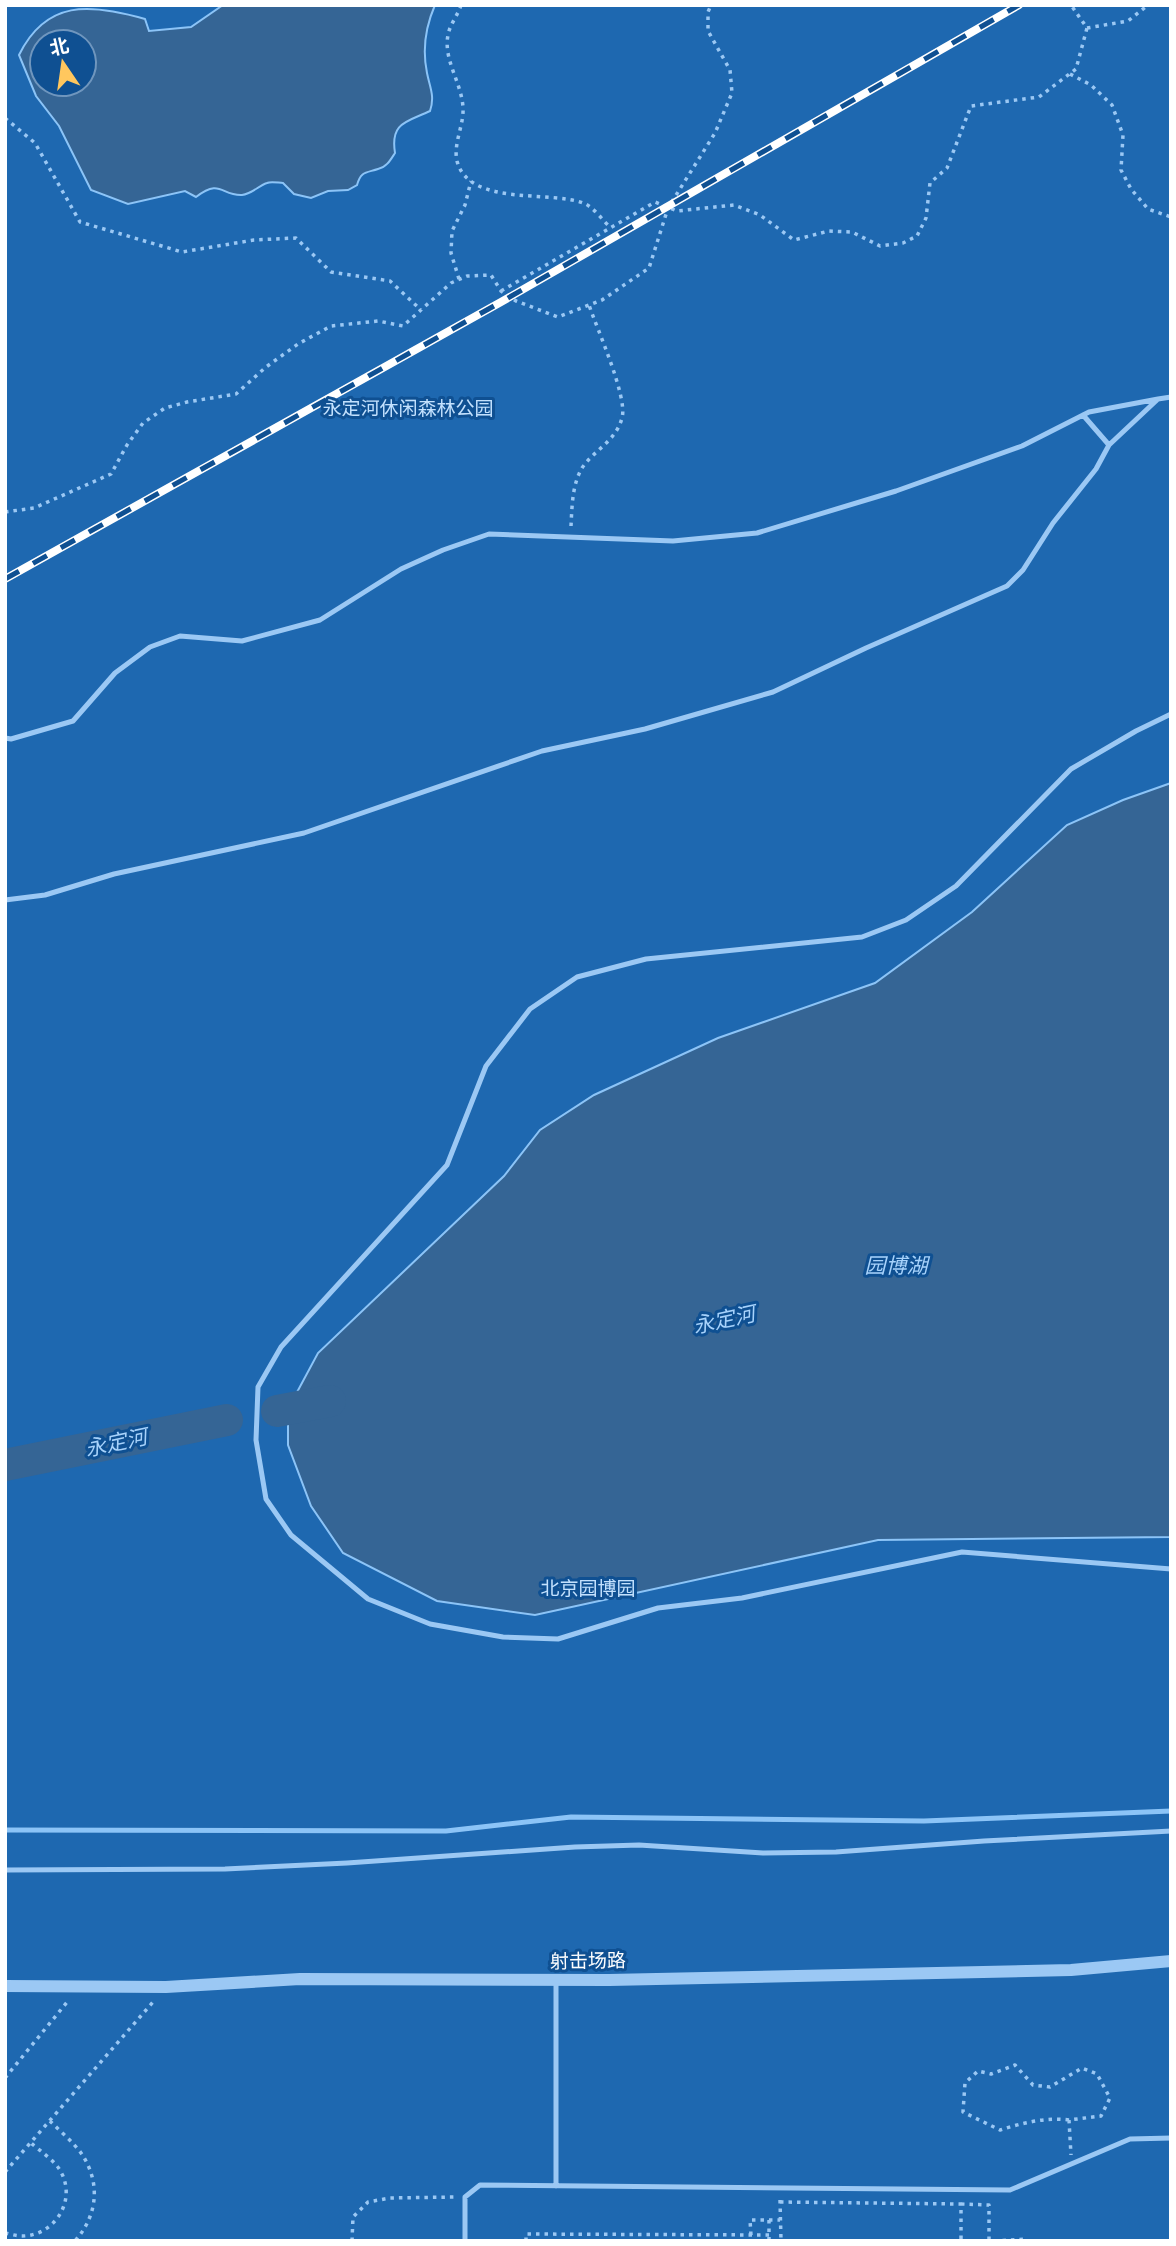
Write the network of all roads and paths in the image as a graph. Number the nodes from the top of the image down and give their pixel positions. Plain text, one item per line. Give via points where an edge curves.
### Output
1 (461, 5) edge
2 (711, 5) edge
3 (1071, 5) edge
4 (1147, 5) edge
5 (1087, 28) junction
6 (1070, 74) junction
7 (5, 118) edge
8 (471, 181) junction
9 (668, 208) junction
10 (1171, 216) edge
11 (611, 228) junction
12 (460, 279) junction
13 (501, 291) junction
14 (589, 305) junction
15 (421, 310) junction
16 (1171, 397) edge
17 (1158, 399) junction
18 (1083, 415) junction
19 (1109, 445) junction
20 (5, 512) edge
21 (570, 536) junction
22 (1171, 715) edge
23 (5, 738) edge
24 (5, 900) edge
25 (1171, 1569) edge
26 (1171, 1831) edge
27 (5, 1870) edge
28 (1171, 1961) edge
29 (556, 1981) junction
30 (5, 1986) edge
31 (79, 1987) junction
32 (166, 1987) junction
33 (5, 2078) edge
34 (1069, 2120) junction
35 (50, 2121) junction
36 (1171, 2138) edge
37 (31, 2143) junction
38 (1072, 2164) junction
39 (5, 2172) edge
40 (556, 2186) junction
41 (465, 2197) junction
42 (961, 2204) junction
43 (769, 2220) junction
44 (780, 2220) junction
45 (5, 2233) edge
46 (751, 2235) junction
47 (769, 2238) edge
48 (75, 2241) edge
49 (352, 2241) edge
50 (465, 2241) edge
51 (526, 2241) edge
52 (781, 2241) edge
53 (961, 2241) edge
54 (989, 2241) edge
55 (995, 2241) edge
56 (1027, 2241) edge

1 - 8 path via 448,32 447,49 463,106 457,163
2 - 9 path via 708,31 730,70 732,93 715,133
3 - 5 path
4 - 5 path via 1128,21
5 - 6 path via 1076,69
6 - 9 path via 1039,97 971,106 947,168 930,183 926,218 917,236 904,243 880,246 852,232 829,231 794,240 760,215 734,205 677,212
6 - 10 path via 1091,85 1112,105 1123,135 1121,170 1131,189 1148,209
7 - 15 path via 36,144 80,222 182,252 296,238 331,272 390,281
8 - 11 path via 500,192 585,203
8 - 12 path via 452,231 451,253
9 - 11 path via 655,202
9 - 14 path via 649,268
11 - 13 path
12 - 13 path via 491,275
12 - 15 path
13 - 14 path via 558,317
14 - 21 path via 622,397 622,417 611,439 582,468 573,494
15 - 20 path via 403,326 378,321 331,326 298,344 236,394 165,408 143,423 111,474 34,508
16 - 17 lane
17 - 18 lane
17 - 19 lane
18 - 19 lane
18 - 21 lane via 1023,446 757,533 673,541
19 - 24 lane via 1023,570 1007,586 773,692 645,729 542,751 304,834 114,874 45,895
21 - 23 lane via 489,534 401,569 320,620 242,641 180,636 150,647 116,673 73,720
22 - 25 lane via 1072,769 956,886 906,920 862,937 646,959 577,977 530,1009 485,1066 447,1165 281,1347 258,1387 256,1440 266,1499 285,1527 368,1599 430,1624 503,1637 558,1639 658,1608 742,1598 962,1552
26 - 27 lane via 836,1852 763,1853 639,1845 225,1868
28 - 29 street, 射击场路 via 1071,1970
29 - 32 street, 射击场路 via 300,1979
29 - 40 lane
30 - 31 street, 射击场路
31 - 32 street, 射击场路
31 - 33 path
32 - 35 path
34 - 34 path via 1101,2116 1110,2098 1097,2074 1082,2068 1050,2087 1033,2085 1015,2065 991,2074 978,2071 965,2083 963,2112 1000,2130 1023,2123
34 - 38 path
35 - 37 path
35 - 48 path via 81,2152 95,2185 90,2220
36 - 38 lane via 1130,2139
37 - 39 path
37 - 45 path via 62,2172 67,2189 64,2209 53,2225 35,2233
38 - 40 lane via 1010,2190
40 - 41 lane via 480,2185
41 - 49 path via 368,2202 353,2217
41 - 50 lane
42 - 44 path via 780,2202
42 - 53 path
42 - 54 path via 989,2205
43 - 44 path
43 - 46 path via 750,2220
43 - 47 path
44 - 52 path
46 - 47 path
46 - 51 path via 526,2234
55 - 56 path

